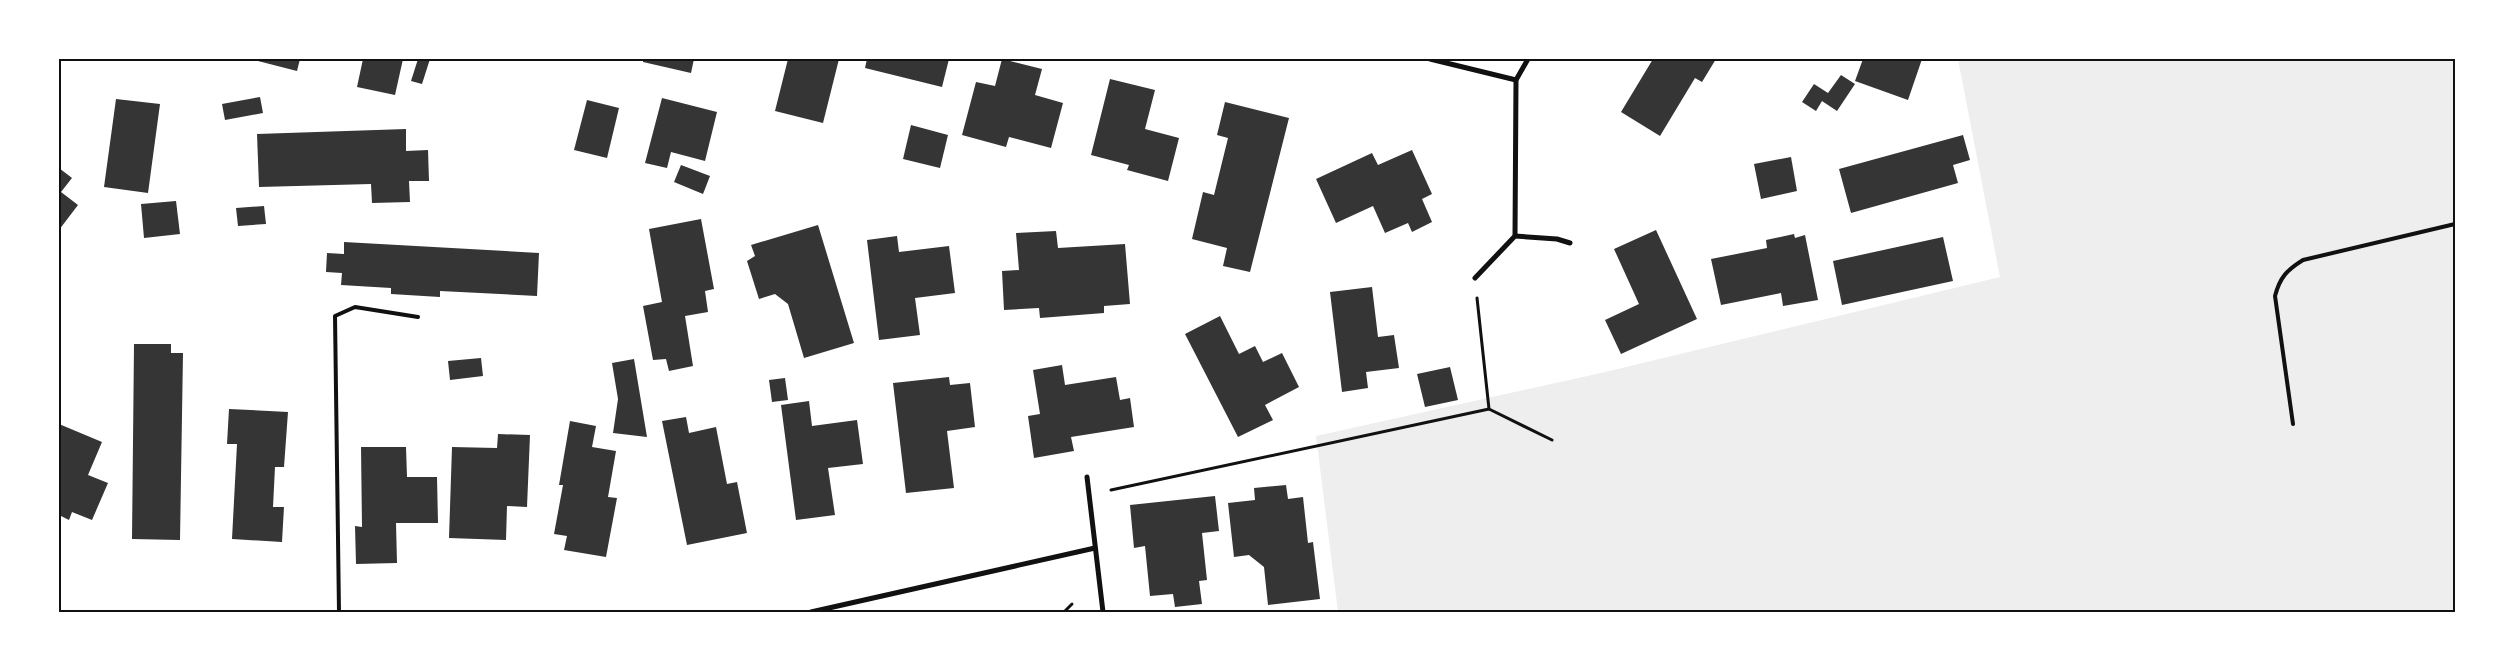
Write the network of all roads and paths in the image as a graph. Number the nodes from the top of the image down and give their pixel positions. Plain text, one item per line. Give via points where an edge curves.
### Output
1 (1430, 59) edge
2 (1528, 59) edge
3 (1516, 80) junction
4 (2455, 224) edge
5 (1515, 236) junction
6 (1570, 243) dead end
7 (1475, 278) dead end
8 (1477, 292) dead end
9 (418, 317) dead end
10 (1489, 409) junction
11 (2293, 424) dead end
12 (1552, 440) dead end
13 (1086, 477) dead end
14 (1103, 492) dead end
15 (1095, 548) junction
16 (1072, 604) dead end
17 (1065, 611) edge
18 (339, 612) edge
19 (811, 612) edge
20 (1103, 612) edge

1 - 3 street
2 - 3 street
3 - 5 street
4 - 11 lane via 2303,260 2285,272 2275,296
5 - 6 street
5 - 7 street
8 - 10 path
9 - 18 lane via 354,307 335,316
10 - 12 path
10 - 14 path
13 - 15 street
15 - 19 street
15 - 20 street
16 - 17 path

